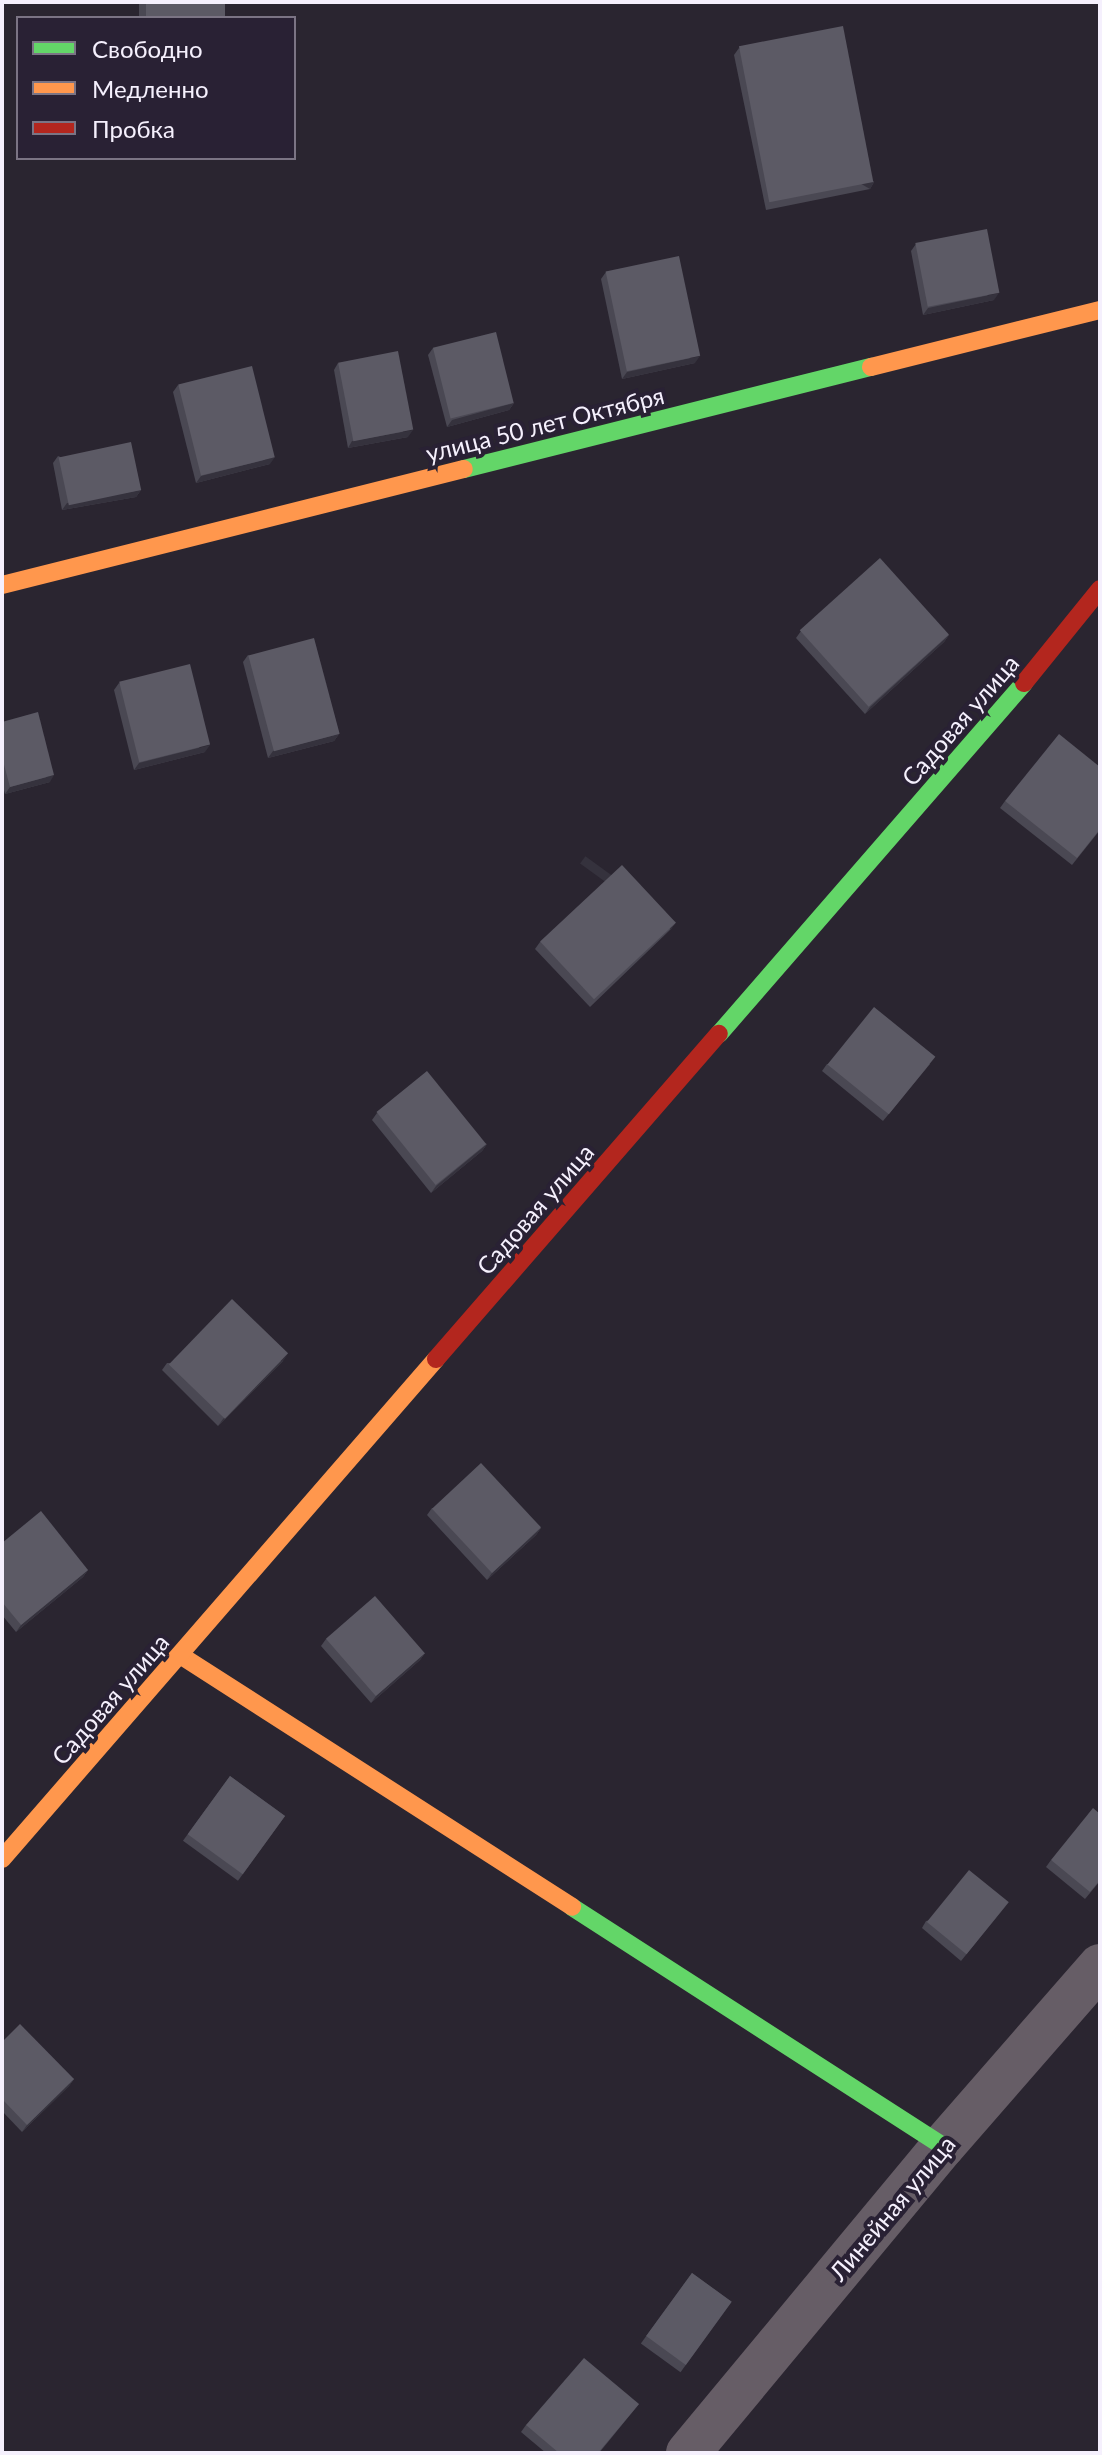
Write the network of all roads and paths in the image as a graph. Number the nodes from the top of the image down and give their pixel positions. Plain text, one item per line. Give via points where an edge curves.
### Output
1 (1100, 310) edge
2 (2, 585) edge
3 (1100, 589) edge
4 (180, 1655) junction
5 (2, 1859) edge
6 (1100, 1966) edge
7 (943, 2146) junction
8 (688, 2453) edge

1 - 2 street, улица 50 лет Октября
3 - 4 street, Садовая улица
4 - 5 street, Садовая улица
4 - 7 street
6 - 7 street, Линейная улица
7 - 8 street, Линейная улица

